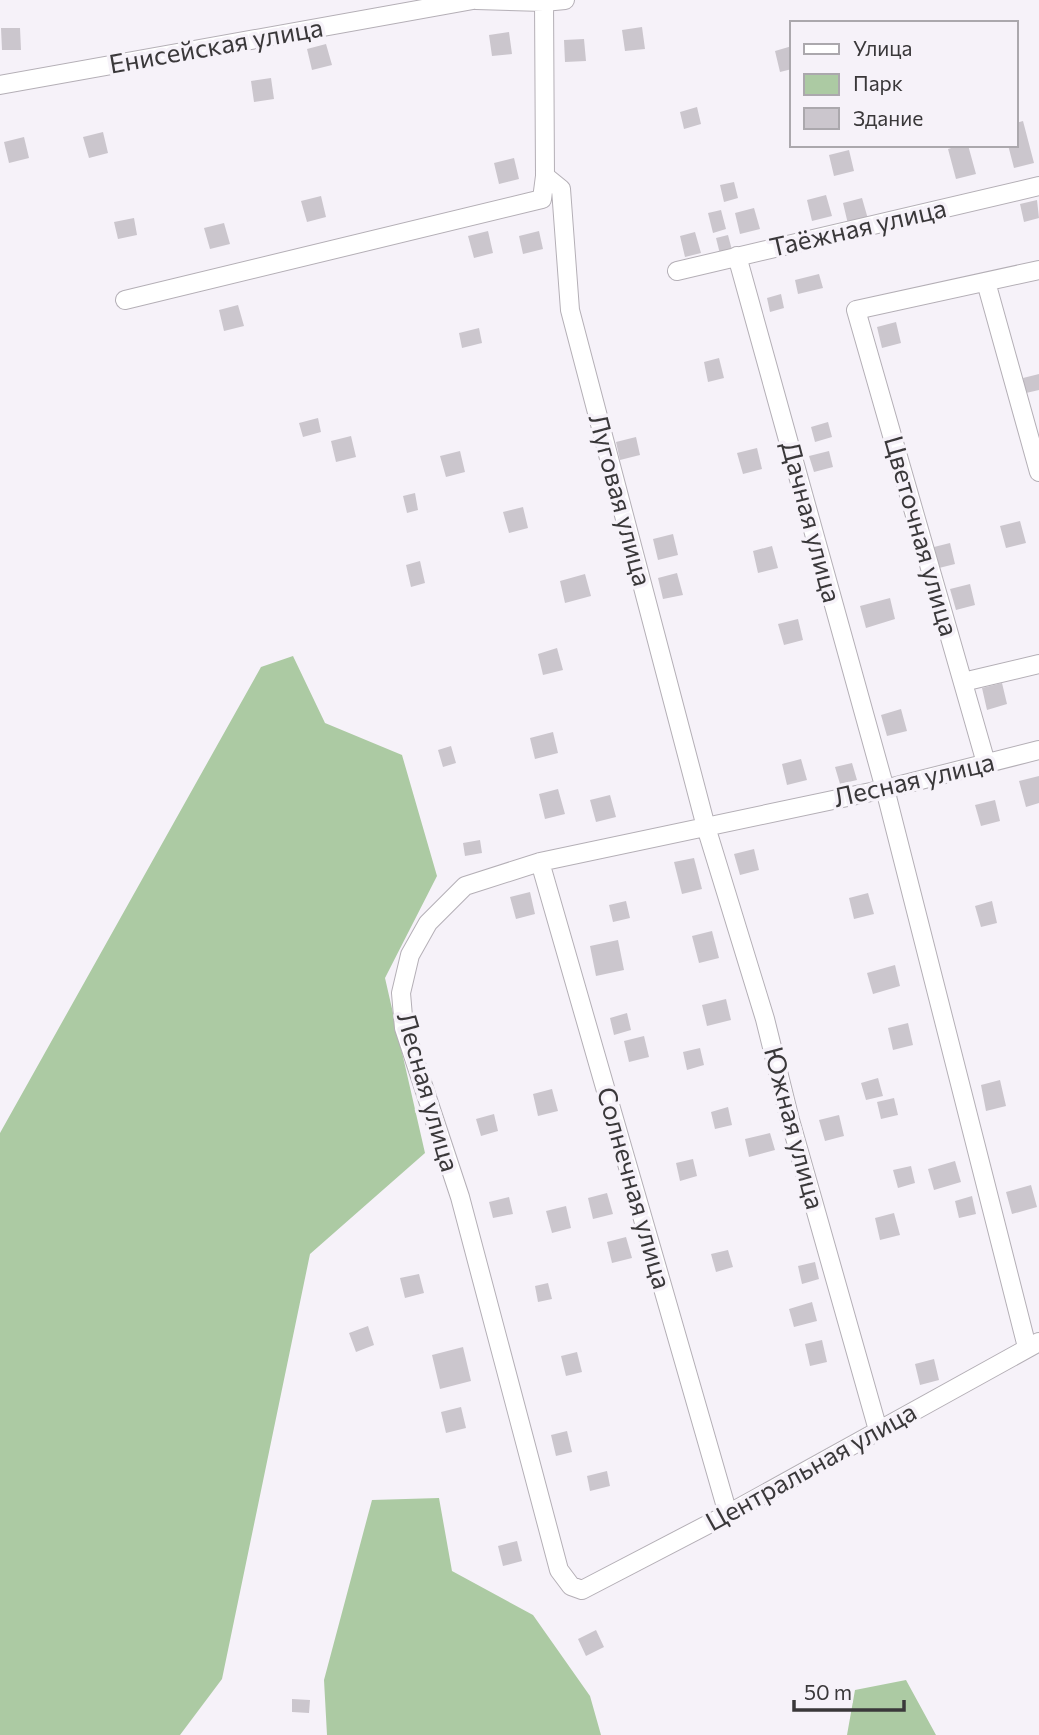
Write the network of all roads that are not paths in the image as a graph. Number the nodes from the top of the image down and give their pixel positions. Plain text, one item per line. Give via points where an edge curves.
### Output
1 (475, 0) edge
2 (565, 0) edge
3 (544, 1) edge
4 (0, 85) edge
5 (545, 176) junction
6 (1039, 186) edge
7 (737, 256) junction
8 (1039, 270) edge
9 (677, 271) dead end
10 (986, 282) junction
11 (125, 300) dead end
12 (1039, 472) edge
13 (1039, 664) edge
14 (963, 682) junction
15 (1039, 750) edge
16 (986, 763) junction
17 (884, 789) junction
18 (706, 827) junction
19 (540, 862) junction
20 (1033, 1345) edge
21 (878, 1430) junction
22 (728, 1514) junction
23 (582, 1590) joint

1 - 3 street, Енисейская улица
1 - 4 street, Енисейская улица
2 - 3 street, Енисейская улица
3 - 5 street
5 - 11 street via 542,199
5 - 18 street, Луговая улица via 561,189 570,310
6 - 7 street, Таёжная улица
7 - 9 street, Таёжная улица
7 - 17 street, Дачная улица
8 - 10 street
10 - 12 street
10 - 14 street, Цветочная улица via 856,310
13 - 14 street
14 - 16 street, Цветочная улица
15 - 16 street, Лесная улица
16 - 17 street, Лесная улица
17 - 18 street, Лесная улица
17 - 20 street, Дачная улица
18 - 19 street, Лесная улица
18 - 21 street, Южная улица via 765,1019
19 - 22 street, Солнечная улица
19 - 23 street, Лесная улица via 465,886 428,923 410,955 401,993 404,1028 460,1197 559,1570 570,1586
20 - 21 street, Центральная улица
21 - 22 street, Центральная улица
22 - 23 street, Центральная улица

